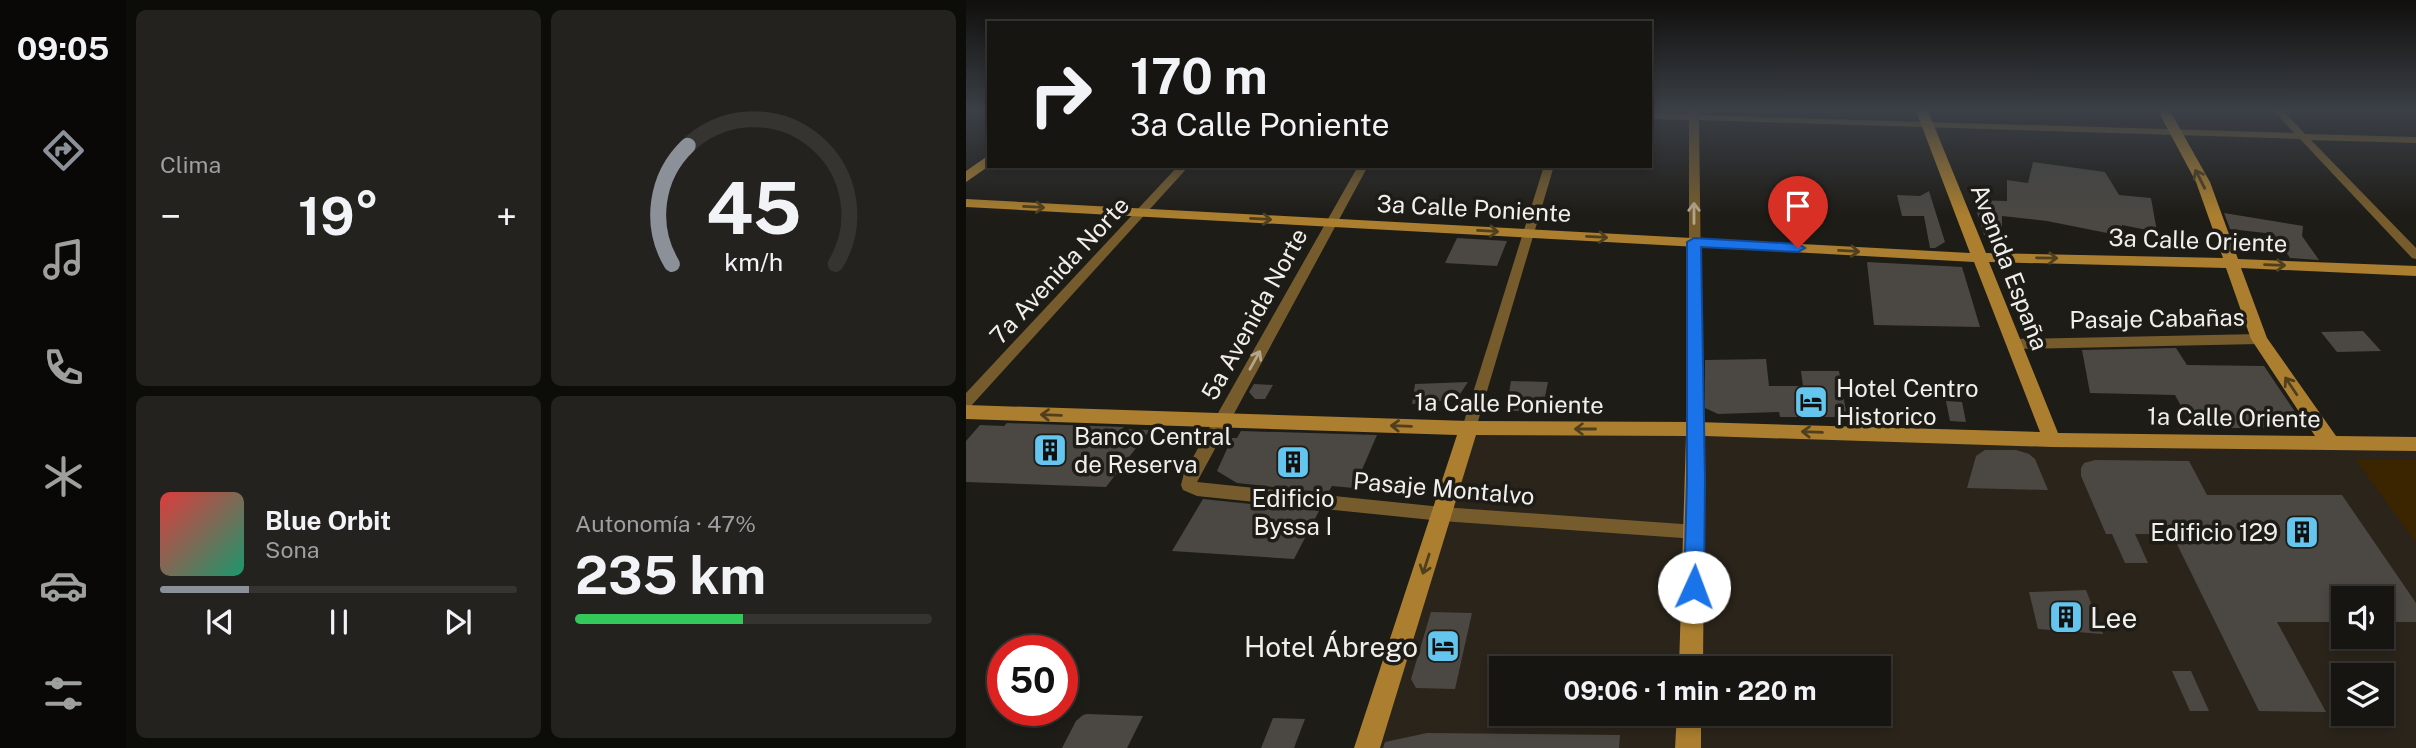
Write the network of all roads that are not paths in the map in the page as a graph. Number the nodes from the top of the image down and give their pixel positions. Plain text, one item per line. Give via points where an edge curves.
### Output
1 (1694, 146) edge
2 (1936, 146) edge
3 (2182, 146) edge
4 (2311, 146) edge
5 (987, 161) edge
6 (1182, 168) edge
7 (1362, 168) edge
8 (1548, 168) edge
9 (966, 178) edge
10 (966, 203) edge
11 (1141, 212) junction
12 (1331, 223) junction
13 (1529, 234) junction
14 (1694, 242) junction
15 (2416, 255) edge
16 (1979, 257) junction
17 (2230, 263) junction
18 (2416, 271) edge
19 (2259, 339) junction
20 (2014, 344) junction
21 (966, 402) edge
22 (966, 412) edge
23 (1222, 420) junction
24 (1469, 428) junction
25 (1696, 429) junction
26 (2052, 440) junction
27 (2330, 442) junction
28 (2416, 444) edge
29 (1189, 485) joint
30 (1443, 514) junction
31 (1696, 532) junction
32 (1691, 656) edge
33 (1689, 726) edge
34 (1367, 748) edge
35 (1688, 748) edge

14 -> 1 street
2 - 16 main road, Avenida España
17 -> 3 main road via 2203,182
4 - 15 street
5 - 9 main road
6 - 11 street, 7a Avenida Norte
7 - 12 street, 5a Avenida Norte
8 - 13 street
10 -> 11 main road, 3a Calle Poniente
11 -> 12 main road, 3a Calle Poniente
11 - 21 street, 7a Avenida Norte
12 -> 13 main road, 3a Calle Poniente
23 -> 12 street, 5a Avenida Norte
13 -> 14 main road, 3a Calle Poniente
13 - 24 street
14 -> 16 main road, 3a Calle Poniente
14 - 25 street
16 -> 17 main road, 3a Calle Oriente
16 - 20 main road, Avenida España
17 -> 18 main road, 3a Calle Oriente
17 - 19 main road
19 - 20 street, Pasaje Cabañas
27 -> 19 main road
20 - 26 main road, Avenida España
23 -> 22 main road, 1a Calle Poniente
24 -> 23 main road, 1a Calle Poniente
23 - 29 street, 5a Avenida Norte
25 -> 24 main road, 1a Calle Poniente
24 - 30 main road
26 -> 25 main road, 1a Calle Poniente
25 - 31 main road
26 - 27 main road, 1a Calle Oriente
27 - 28 main road, 1a Calle Oriente
29 - 30 street, Pasaje Montalvo
30 - 31 street, Pasaje Montalvo
30 -> 34 main road
31 - 32 main road
33 - 35 main road

